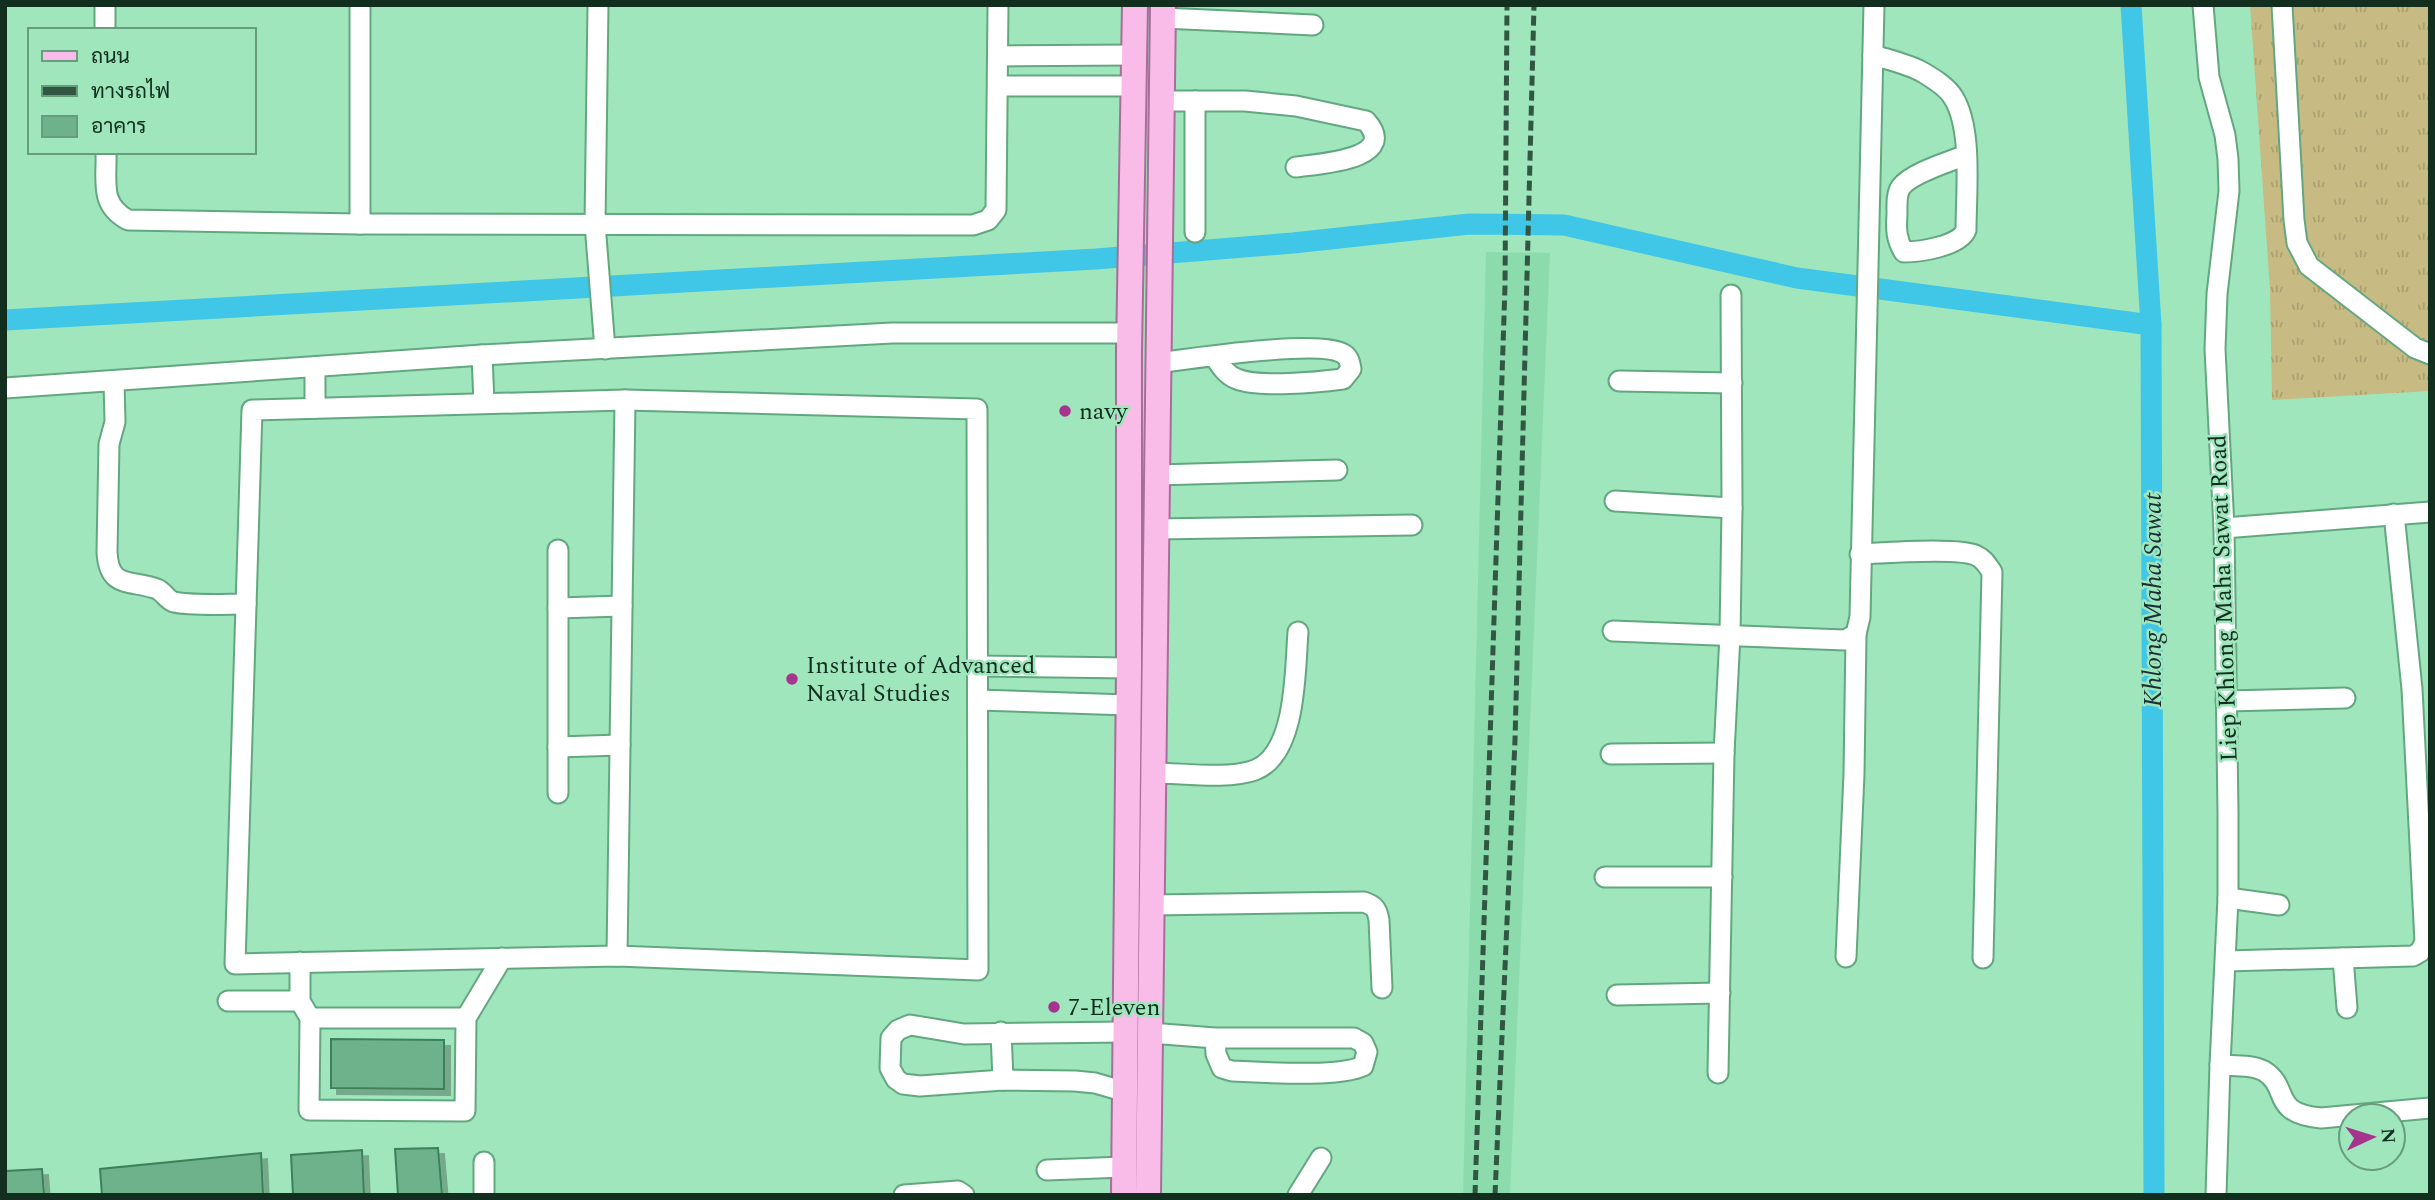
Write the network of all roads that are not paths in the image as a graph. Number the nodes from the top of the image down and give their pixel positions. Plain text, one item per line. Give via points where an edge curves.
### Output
1 (105, 5) edge
2 (359, 5) edge
3 (598, 5) edge
4 (998, 5) edge
5 (1135, 5) edge
6 (1874, 5) edge
7 (2203, 5) edge
8 (2282, 5) edge
9 (1163, 12) edge
10 (1212, 12) edge
11 (1292, 14) edge
12 (1313, 25) dead end
13 (105, 28) edge
14 (1162, 54) junction
15 (1134, 55) junction
16 (1873, 55) junction
17 (998, 56) junction
18 (998, 86) junction
19 (1133, 86) junction
20 (1162, 94) junction
21 (1195, 101) junction
22 (106, 154) edge
23 (1966, 155) junction
24 (1296, 167) dead end
25 (360, 224) junction
26 (596, 231) junction
27 (1195, 232) dead end
28 (1731, 295) dead end
29 (1130, 332) junction
30 (605, 343) junction
31 (2430, 354) edge
32 (482, 355) junction
33 (1214, 356) junction
34 (1157, 363) junction
35 (314, 367) junction
36 (114, 381) junction
37 (1619, 381) dead end
38 (1732, 383) junction
39 (5, 388) edge
40 (625, 400) junction
41 (484, 403) junction
42 (316, 408) junction
43 (1337, 470) dead end
44 (1157, 475) junction
45 (1615, 501) dead end
46 (1732, 508) junction
47 (2430, 512) edge
48 (2393, 514) junction
49 (1412, 526) dead end
50 (2224, 527) junction
51 (1156, 529) junction
52 (558, 550) dead end
53 (1860, 554) junction
54 (246, 604) junction
55 (622, 606) junction
56 (558, 608) junction
57 (1613, 631) dead end
58 (1298, 632) dead end
59 (1856, 634) junction
60 (1730, 635) junction
61 (978, 666) junction
62 (1129, 668) junction
63 (2345, 698) dead end
64 (978, 701) junction
65 (2226, 701) junction
66 (1128, 705) junction
67 (620, 745) junction
68 (558, 747) junction
69 (1724, 753) junction
70 (1611, 754) dead end
71 (1153, 773) junction
72 (558, 793) dead end
73 (1605, 877) dead end
74 (1722, 877) junction
75 (2228, 898) junction
76 (1152, 905) junction
77 (2279, 905) dead end
78 (617, 956) junction
79 (1846, 957) dead end
80 (502, 958) junction
81 (1983, 958) dead end
82 (2343, 958) junction
83 (2226, 961) junction
84 (300, 962) junction
85 (1382, 988) dead end
86 (1720, 993) junction
87 (1617, 995) dead end
88 (228, 1000) dead end
89 (305, 1009) junction
90 (2347, 1009) dead end
91 (466, 1018) junction
92 (1001, 1032) junction
93 (1126, 1032) junction
94 (1150, 1033) junction
95 (1215, 1038) junction
96 (2220, 1065) junction
97 (1718, 1073) dead end
98 (1003, 1080) junction
99 (1125, 1092) junction
100 (2430, 1108) edge
101 (1321, 1158) dead end
102 (484, 1162) dead end
103 (1124, 1167) junction
104 (1047, 1170) dead end
105 (484, 1195) edge
106 (904, 1195) edge
107 (964, 1195) edge
108 (1124, 1195) edge
109 (1148, 1195) edge
110 (1298, 1195) edge
111 (2216, 1195) edge

1 - 13 street
2 - 25 street
3 - 26 street
4 - 17 street
5 - 15 main road
6 - 16 street
7 - 50 street, Liep Khlong Maha Sawat Road via 2209,77 2228,159 2215,349
8 - 31 street via 2297,243 2309,266 2415,348
9 - 10 street
9 - 14 main road
10 - 11 street
11 - 12 street
14 - 15 main road
14 - 20 main road
15 - 17 street
15 - 19 main road
16 - 23 street via 1921,71 1952,94 1963,115
16 - 53 street
17 - 18 street
18 - 19 street
18 - 26 street via 996,210 988,220 974,225
19 - 20 main road
19 - 29 main road
20 - 21 street
20 - 34 main road
21 - 24 street via 1296,106 1366,121 1372,128 1374,139 1358,156
21 - 27 street
22 - 25 street via 107,199 114,212 128,220
23 - 23 street via 1964,236 1956,242 1904,252 1896,232 1901,186
25 - 26 street
26 - 30 street
28 - 38 street
29 - 30 street via 892,333
29 - 62 main road
30 - 32 street
32 - 35 street
32 - 41 street
33 - 33 street via 1226,373 1259,383 1343,379 1350,369 1345,354 1332,349 1270,349
33 - 34 street
34 - 44 main road
35 - 36 street
35 - 42 street
36 - 39 street
36 - 54 street via 107,552 114,576 158,590 176,602
37 - 38 street
38 - 46 street
40 - 41 street
40 - 55 street
40 - 61 street via 977,409
41 - 42 street
42 - 54 street via 251,410
43 - 44 street
44 - 51 main road
45 - 46 street
46 - 60 street
47 - 48 street
48 - 50 street
48 - 82 street via 2412,689 2425,942 2413,956
49 - 51 street
50 - 65 street, Liep Khlong Maha Sawat Road
51 - 71 main road
52 - 56 street
53 - 59 street
53 - 81 street via 1974,554 1992,572
54 - 84 street via 235,964
55 - 56 street
55 - 67 street
56 - 68 street
57 - 60 street
58 - 71 street via 1291,711 1269,763 1231,774
59 - 60 street via 1845,640
59 - 79 street
60 - 69 street
61 - 62 street
61 - 64 street
62 - 66 main road
63 - 65 street
64 - 66 street
64 - 78 street via 978,970
65 - 75 street, Liep Khlong Maha Sawat Road
66 - 93 main road
67 - 68 street
67 - 78 street
68 - 72 street
69 - 70 street
69 - 74 street
71 - 76 main road
73 - 74 street
74 - 86 street
75 - 77 street
75 - 83 street, Liep Khlong Maha Sawat Road
76 - 85 street via 1373,905 1379,920
76 - 94 main road
78 - 80 street
80 - 84 street
80 - 91 street
82 - 83 street
82 - 90 street
83 - 96 street, Liep Khlong Maha Sawat Road
84 - 89 street
86 - 87 street
86 - 97 street
88 - 89 street
89 - 91 street
89 - 91 street via 309,1110 466,1111
92 - 93 street
92 - 98 street
92 - 98 street via 964,1034 910,1025 891,1038 890,1068 903,1084 920,1086
93 - 94 main road
93 - 99 main road
94 - 95 street
94 - 109 main road
95 - 95 street via 1218,1062 1232,1071 1353,1071 1363,1066 1367,1052 1354,1038
96 - 100 street via 2266,1072 2292,1111 2303,1116
96 - 111 street, Liep Khlong Maha Sawat Road
98 - 99 street via 1075,1081
99 - 103 main road
101 - 110 street
102 - 105 street
103 - 104 street
103 - 108 main road
106 - 107 street via 958,1191

